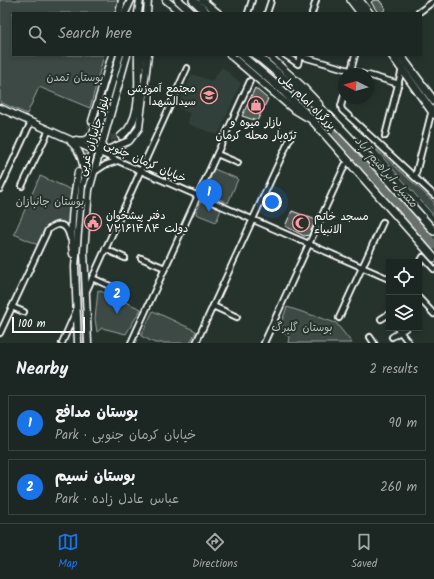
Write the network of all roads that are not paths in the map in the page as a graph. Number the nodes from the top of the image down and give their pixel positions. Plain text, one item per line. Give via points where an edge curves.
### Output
1 (122, 0) edge
2 (131, 0) edge
3 (148, 0) edge
4 (166, 0) edge
5 (178, 0) edge
6 (192, 0) edge
7 (202, 0) edge
8 (252, 0) edge
9 (316, 0) edge
10 (351, 0) edge
11 (359, 0) edge
12 (270, 1) edge
13 (434, 1) edge
14 (119, 12) edge
15 (125, 12) edge
16 (130, 12) edge
17 (147, 12) edge
18 (180, 12) edge
19 (191, 12) edge
20 (207, 12) edge
21 (217, 12) edge
22 (248, 12) edge
23 (267, 12) edge
24 (312, 12) edge
25 (361, 12) edge
26 (368, 12) edge
27 (419, 12) edge
28 (112, 56) edge
29 (120, 56) edge
30 (127, 56) edge
31 (138, 56) edge
32 (143, 56) edge
33 (148, 56) edge
34 (231, 56) edge
35 (242, 56) edge
36 (257, 56) edge
37 (269, 56) edge
38 (286, 56) edge
39 (300, 56) edge
40 (355, 56) edge
41 (393, 56) edge
42 (401, 56) edge
43 (187, 68) dead end
44 (338, 68) edge
45 (351, 68) edge
46 (402, 69) junction
47 (138, 75) junction
48 (374, 77) edge
49 (250, 80) dead end
50 (399, 84) junction
51 (434, 101) edge
52 (342, 104) edge
53 (105, 106) junction
54 (0, 108) edge
55 (433, 112) edge
56 (329, 116) junction
57 (92, 121) tunnel mouth
58 (31, 122) junction
59 (314, 122) junction
60 (49, 130) junction
61 (292, 134) dead end
62 (121, 136) dead end
63 (385, 136) dead end
64 (66, 138) junction
65 (92, 150) junction
66 (100, 153) junction
67 (217, 154) junction
68 (117, 160) junction
69 (238, 163) dead end
70 (345, 165) dead end
71 (141, 171) junction
72 (82, 172) junction
73 (92, 174) junction
74 (415, 177) junction
75 (22, 186) dead end
76 (0, 189) edge
77 (198, 195) junction
78 (434, 195) edge
79 (252, 220) junction
80 (383, 222) dead end
81 (434, 230) edge
82 (71, 242) junction
83 (309, 245) junction
84 (105, 249) junction
85 (125, 258) dead end
86 (141, 258) dead end
87 (434, 258) edge
88 (422, 259) edge
89 (75, 267) junction
90 (165, 268) junction
91 (361, 268) junction
92 (434, 269) edge
93 (92, 278) junction
94 (386, 278) edge
95 (110, 286) dead end
96 (86, 292) junction
97 (422, 300) edge
98 (12, 306) junction
99 (213, 306) junction
100 (432, 307) edge
101 (77, 310) junction
102 (24, 312) dead end
103 (434, 314) edge
104 (386, 316) edge
105 (237, 317) dead end
106 (339, 318) dead end
107 (381, 319) dead end
108 (398, 331) edge
109 (400, 331) edge
110 (0, 333) edge
111 (370, 337) dead end
112 (392, 337) dead end
113 (62, 343) edge
114 (78, 343) edge
115 (88, 343) edge
116 (131, 343) edge
117 (196, 343) edge
118 (264, 343) edge
119 (374, 343) edge
120 (408, 343) edge

1 - 14 main road
2 - 15 main road
2 - 16 main road
3 - 17 main road
4 - 18 main road
5 - 19 main road
6 - 20 main road
7 - 21 main road
8 - 22 street
9 - 24 street
10 - 25 main road
11 - 26 main road
12 - 23 street
13 - 27 street
28 - 57 main road
29 - 53 main road, بلوار جانبازان غربی
30 - 66 main road, بلوار جانبازان غربی
31 - 47 main road
32 - 47 main road
33 - 66 main road via 138,128 129,141
34 - 59 main road via 293,109
35 - 59 main road, بزرگراه امام علی
36 - 56 main road, بزرگراه امام علی
37 - 56 main road via 302,86
38 - 39 street via 298,64
39 - 44 street
40 - 45 street
41 - 46 main road
42 - 51 main road
43 - 71 street
46 - 50 street
46 - 55 main road
47 - 62 main road via 136,112 131,126
48 - 50 street
49 - 67 street
50 - 63 street
52 - 74 street via 341,108
53 - 64 main road via 89,138 82,141
53 - 65 main road, بلوار جانبازان غربی
54 - 58 main road, خیابان کرمان جنوبی
55 - 74 street
56 - 81 main road, بزرگراه امام علی
58 - 60 main road, خیابان کرمان جنوبی
58 - 76 street
59 - 87 main road, بزرگراه امام علی
60 - 64 main road, خیابان کرمان جنوبی
60 - 75 street
61 - 79 street
64 - 65 main road, خیابان کرمان جنوبی
64 - 72 main road via 76,146 82,158
65 - 66 main road, خیابان کرمان جنوبی
65 - 72 main road, بلوار جانبازان غربی
66 - 68 street, خیابان کرمان جنوبی
66 - 73 main road, بلوار جانبازان غربی
67 - 69 street
67 - 77 street
68 - 71 street, خیابان کرمان جنوبی
68 - 73 street
70 - 83 street
71 - 77 street, خیابان کرمان جنوبی
71 - 84 street
72 - 82 main road
72 - 89 main road, بلوار جانبازان غربی
73 - 96 main road, بلوار جانبازان غربی via 84,228
74 - 78 street
77 - 79 street, خیابان کرمان جنوبی
77 - 90 street
79 - 83 street, خیابان کرمان جنوبی
79 - 99 street
80 - 91 street
82 - 89 main road
82 - 98 street via 68,229 64,225 55,224 48,230
83 - 91 street, خیابان کرمان جنوبی
83 - 118 street
84 - 85 street
84 - 93 street
86 - 90 street
88 - 92 street via 423,257
89 - 101 main road, بلوار جانبازان غربی
90 - 116 street
91 - 94 street, خیابان کرمان جنوبی
91 - 106 street
93 - 95 street
93 - 96 street
96 - 115 main road, بلوار جانبازان غربی
97 - 100 street
98 - 102 street
98 - 110 street
99 - 105 street
99 - 117 street
100 - 103 street
101 - 113 street
101 - 114 main road, بلوار جانبازان غربی
104 - 107 street
108 - 112 street
109 - 120 street
111 - 119 street

